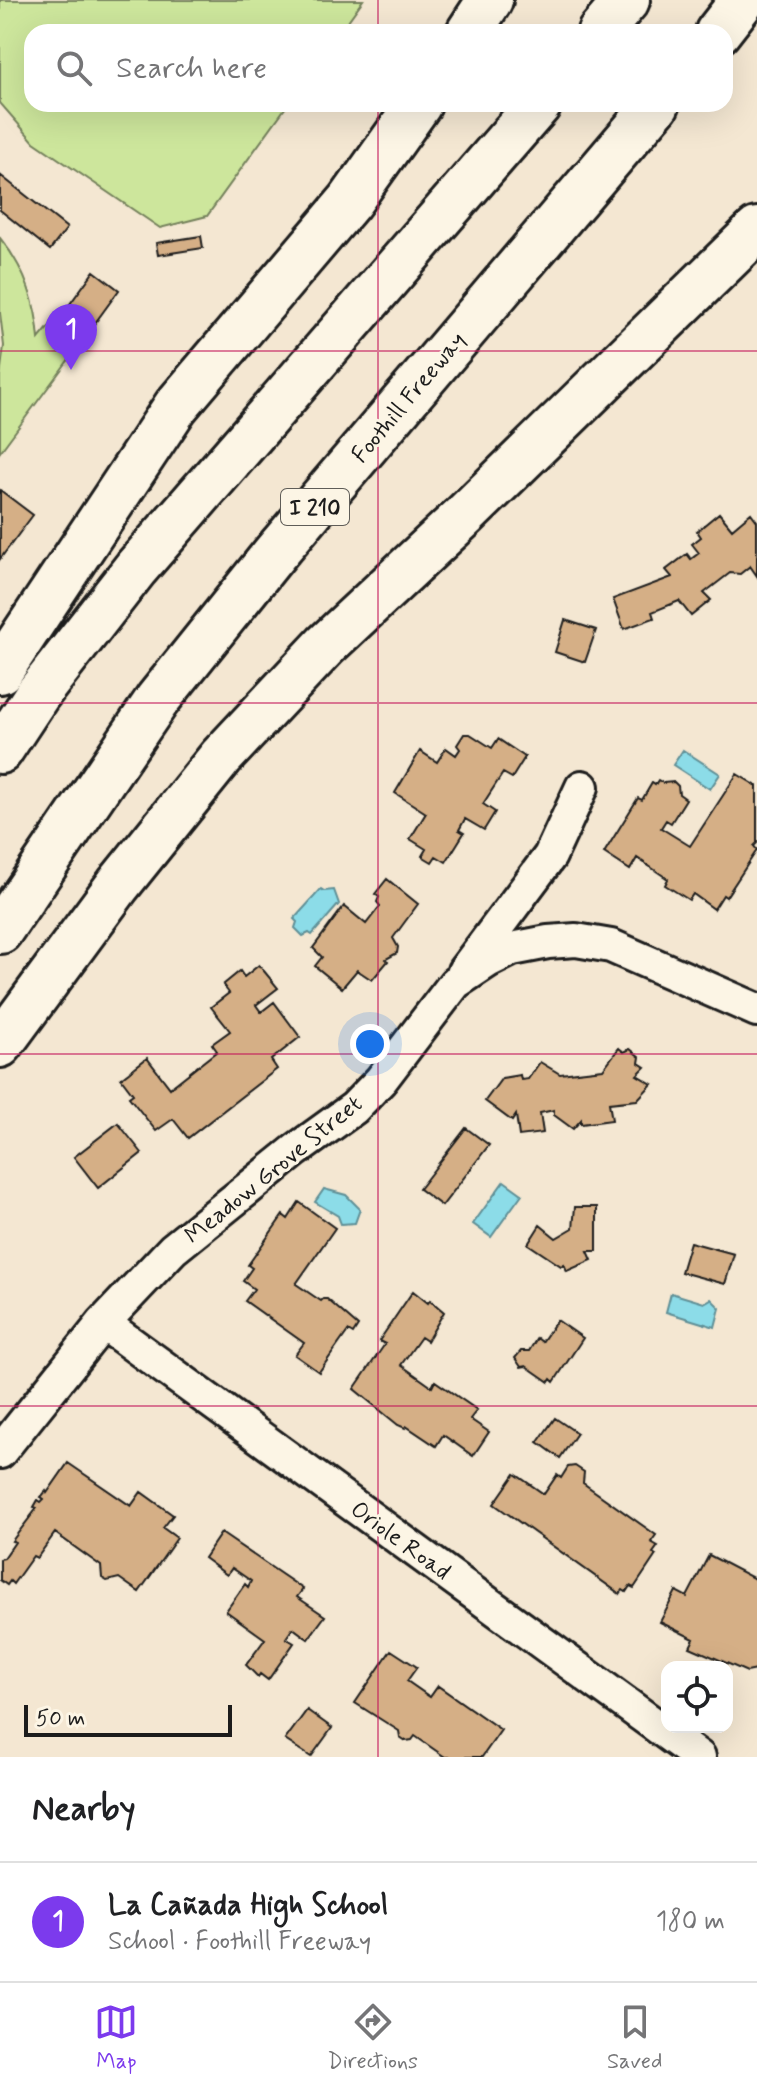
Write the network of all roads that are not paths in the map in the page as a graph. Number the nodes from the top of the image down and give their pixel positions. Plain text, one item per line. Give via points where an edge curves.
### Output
1 (490, 0) edge
2 (627, 0) edge
3 (743, 0) edge
4 (474, 24) edge
5 (607, 24) edge
6 (724, 24) edge
7 (413, 112) edge
8 (532, 112) edge
9 (650, 112) edge
10 (757, 230) edge
11 (0, 671) edge
12 (0, 751) edge
13 (582, 787) dead end
14 (0, 931) edge
15 (455, 983) junction
16 (757, 1010) edge
17 (0, 1045) edge
18 (103, 1323) junction
19 (0, 1452) edge
20 (699, 1757) edge

1 - 4 highway
2 - 5 highway
3 - 6 highway
7 - 11 highway via 350,201 176,406
8 - 12 highway via 136,568
9 - 14 highway, Foothill Freeway / I 210 via 275,553 158,699
10 - 17 highway via 326,645 221,757
13 - 15 street via 550,856
15 - 16 street, Meadow Grove Street via 512,949 576,940 611,946
15 - 18 street, Meadow Grove Street via 354,1108 173,1249
18 - 19 street, Meadow Grove Street
18 - 20 street, Oriole Road

